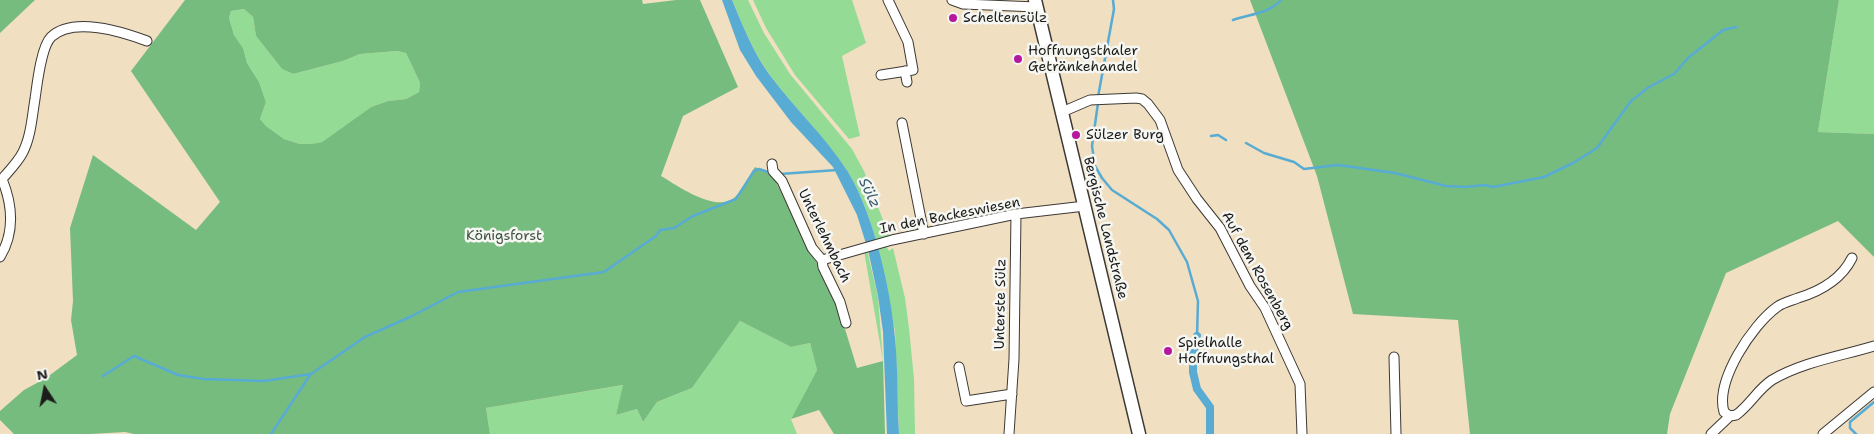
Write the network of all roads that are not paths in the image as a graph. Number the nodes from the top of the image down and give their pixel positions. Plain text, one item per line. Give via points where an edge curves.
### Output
1 (888, 0) edge
2 (952, 0) edge
3 (1036, 4) edge
4 (147, 41) dead end
5 (905, 71) junction
6 (881, 75) dead end
7 (907, 82) dead end
8 (1062, 112) junction
9 (902, 124) dead end
10 (772, 164) dead end
11 (1, 179) edge
12 (1085, 206) junction
13 (1016, 214) junction
14 (924, 234) junction
15 (0, 257) edge
16 (1852, 258) dead end
17 (822, 260) junction
18 (846, 323) dead end
19 (1874, 346) edge
20 (1394, 357) dead end
21 (960, 367) dead end
22 (1874, 392) edge
23 (1012, 394) junction
24 (1730, 416) junction
25 (1009, 434) edge
26 (1140, 434) edge
27 (1302, 434) edge
28 (1396, 434) edge
29 (1711, 434) edge
30 (1822, 434) edge

1 - 5 street via 908,42 913,70
2 - 3 street via 962,4
3 - 8 main road, Bergische Landstraße
4 - 11 street via 115,30 77,27 60,31 50,38 43,54 32,123 23,151
5 - 6 street
5 - 7 street
8 - 12 main road, Bergische Landstraße
8 - 27 street, Auf dem Rosenberg via 1098,99 1136,98 1142,99 1160,120 1178,170 1220,228 1277,332 1300,384
9 - 14 street
10 - 17 street, Unterlehmbach via 812,248
11 - 15 street via 9,200 12,222
12 - 13 street, In den Backeswiesen
12 - 26 main road, Bergische Landstraße
13 - 14 street, In den Backeswiesen
13 - 23 street, Unterste Sülz
14 - 17 street, In den Backeswiesen
16 - 24 street via 1846,271 1835,281 1787,301 1760,322 1737,357 1723,392 1724,412
17 - 18 street, Unterlehmbach
19 - 24 street via 1784,374 1770,381 1744,409
20 - 28 street
21 - 23 street via 966,401
22 - 30 street
23 - 25 street, Unterste Sülz
24 - 29 street

